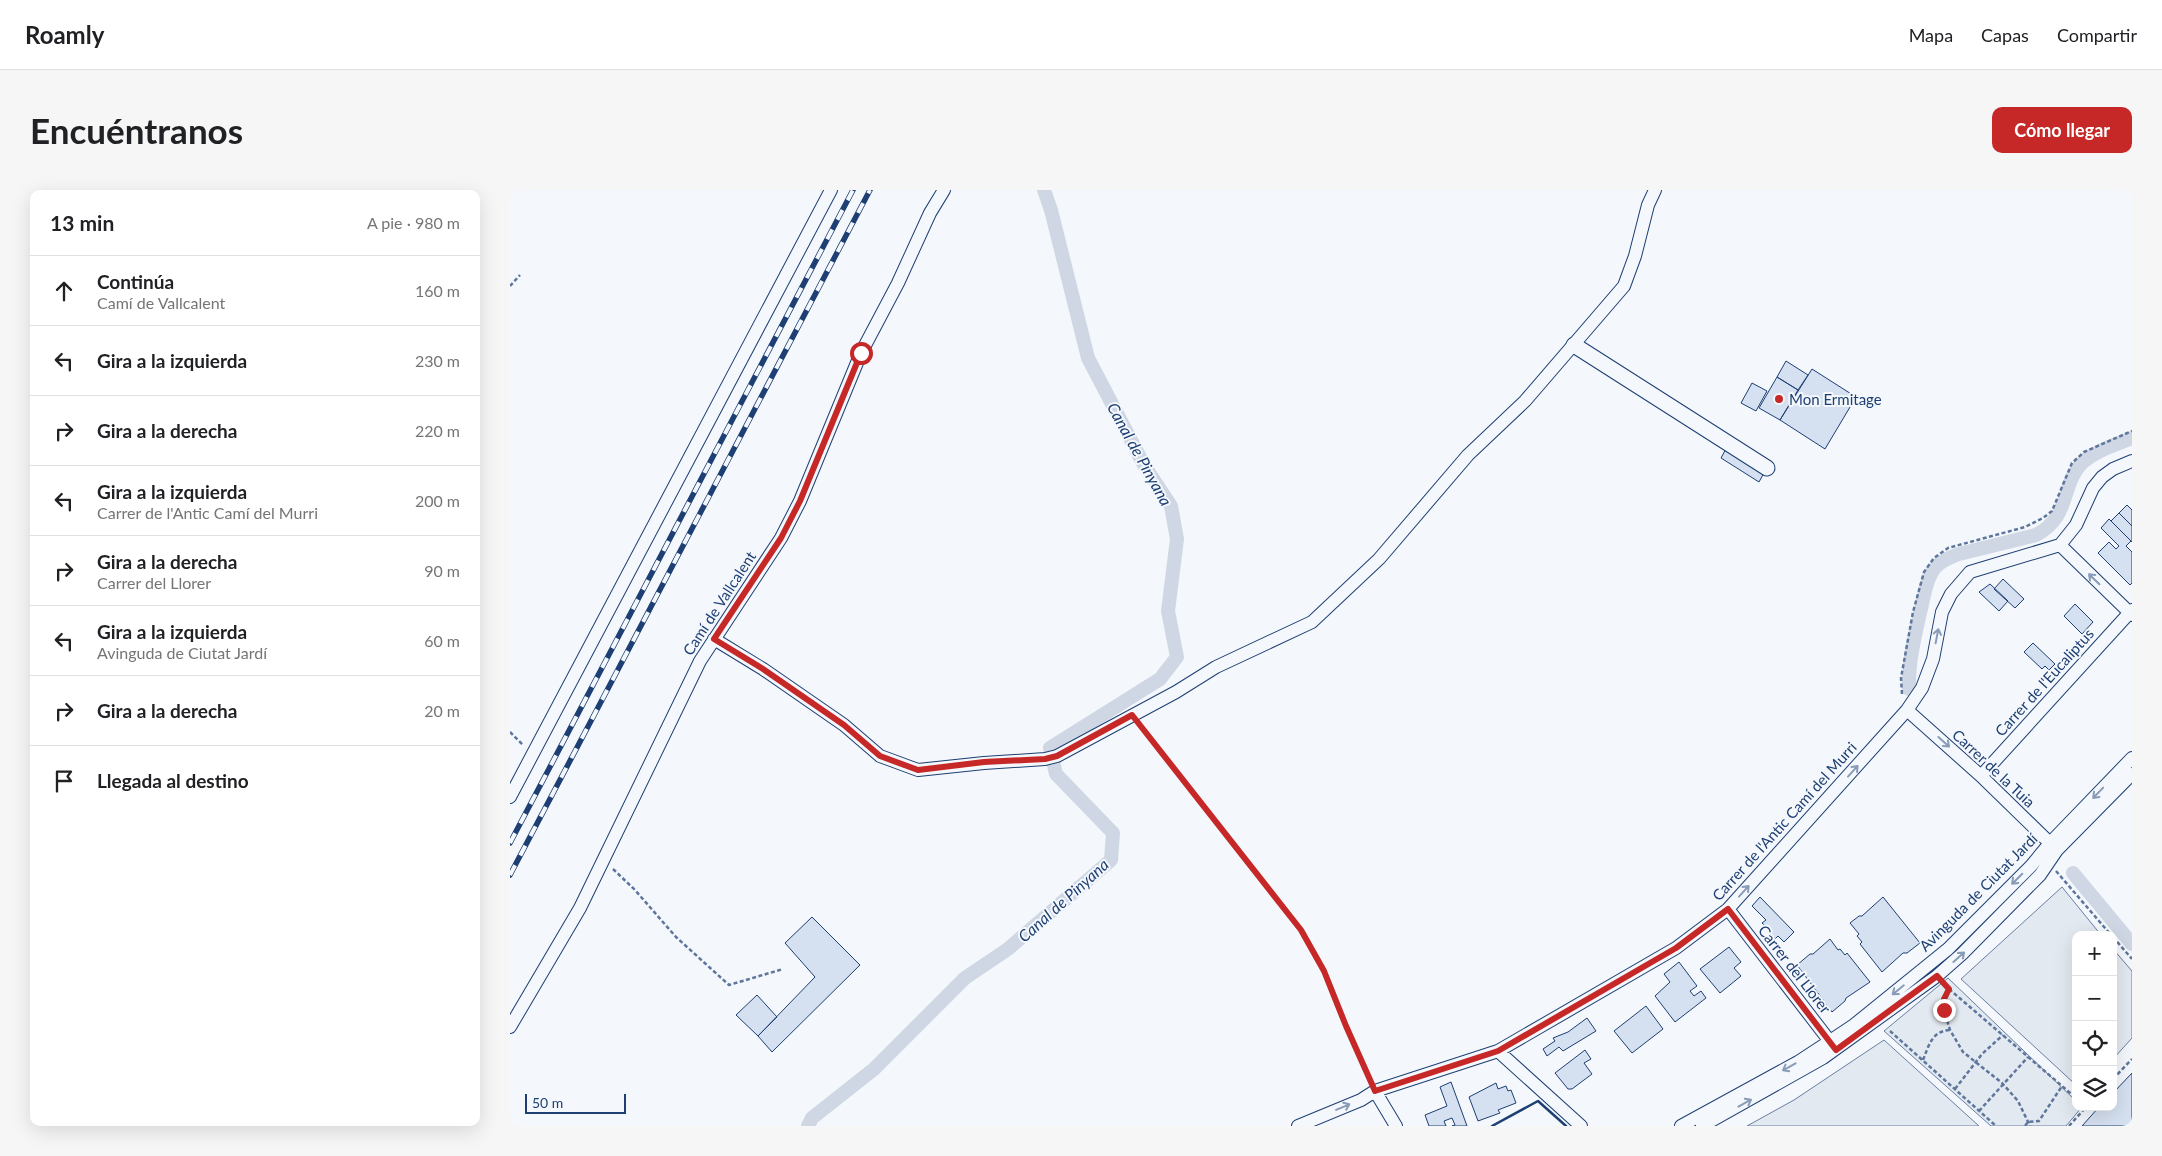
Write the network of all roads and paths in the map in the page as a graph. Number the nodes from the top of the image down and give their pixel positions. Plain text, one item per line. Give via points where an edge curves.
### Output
1 (831, 190) edge
2 (944, 190) edge
3 (1655, 190) edge
4 (520, 276) dead end
5 (510, 286) edge
6 (1574, 345) junction
7 (2132, 461) edge
8 (1767, 468) dead end
9 (2060, 545) junction
10 (2131, 613) edge
11 (714, 639) junction
12 (1908, 710) junction
13 (1132, 715) junction
14 (510, 732) edge
15 (533, 755) junction
16 (2132, 758) edge
17 (2132, 774) edge
18 (1981, 776) junction
19 (510, 797) edge
20 (2053, 847) junction
21 (604, 861) junction
22 (2049, 863) junction
23 (1728, 909) junction
24 (2108, 931) edge
25 (2117, 942) edge
26 (2132, 959) edge
27 (783, 969) dead end
28 (1937, 976) junction
29 (1949, 989) junction
30 (510, 1027) edge
31 (1950, 1030) junction
32 (1890, 1031) dead end
33 (2003, 1035) junction
34 (1834, 1045) junction
35 (1498, 1051) junction
36 (2028, 1057) junction
37 (2132, 1059) edge
38 (1923, 1060) junction
39 (1976, 1062) junction
40 (2117, 1075) edge
41 (2003, 1084) junction
42 (2062, 1086) junction
43 (1955, 1089) junction
44 (1375, 1091) junction
45 (2072, 1095) edge
46 (1979, 1111) junction
47 (2082, 1111) edge
48 (2029, 1124) edge
49 (1298, 1126) edge
50 (1396, 1126) edge
51 (1581, 1126) edge
52 (1681, 1126) edge
53 (1702, 1126) edge
54 (1996, 1126) edge
55 (2025, 1126) edge
56 (2068, 1126) edge

1 - 15 street
2 - 11 street, Camí de Vallcalent via 861,353 800,501 781,538
3 - 6 street via 1624,286
4 - 5 path
6 - 8 street
6 - 13 street via 1525,401 1468,455 1379,559 1312,622 1216,667
7 - 9 street via 2112,470 2092,488 2080,519
10 -> 9 street
12 -> 9 street, Carrer de l'Antic Camí del Murri via 1922,688 1933,659 1942,612 1951,594 1970,572
10 - 18 street, Carrer de l'Eucaliptus
11 - 13 street via 836,720 880,756 918,770 1051,757
11 - 21 street, Camí de Vallcalent via 700,661
12 -> 18 street, Carrer de la Tuia
23 -> 12 street, Carrer de l'Antic Camí del Murri
13 - 44 path via 1301,930 1324,971
14 - 15 path
15 - 19 street
16 -> 20 street, Avinguda de Ciutat Jardí
17 - 20 street, Avinguda de Ciutat Jardí
18 - 20 street, Carrer de la Tuia
20 - 22 street, Avinguda de Ciutat Jardí
20 -> 34 street, Avinguda de Ciutat Jardí via 1948,950
21 - 27 path via 635,890 676,938 729,985
21 - 30 street, Camí de Vallcalent
22 - 24 path
28 -> 22 street, Avinguda de Ciutat Jardí
23 - 34 street, Carrer del Llorer
23 - 35 street, Carrer de l'Antic Camí del Murri via 1676,948
25 - 26 path
28 - 29 path
28 - 34 street, Avinguda de Ciutat Jardí
29 - 31 path via 1944,999 1944,1010
29 - 33 path
31 - 38 path via 1936,1033
31 - 39 path via 1963,1052
32 - 38 path
33 - 36 path
33 - 39 path
34 -> 52 street, Avinguda de Ciutat Jardí
53 -> 34 street, Avinguda de Ciutat Jardí via 1802,1071
35 - 44 street, Carrer de l'Antic Camí del Murri
35 - 51 street
36 - 41 path
36 - 42 path
37 - 40 path
38 - 43 path
39 - 41 path
39 - 43 path
41 - 46 path
41 - 48 path via 2018,1102
42 - 45 path
42 - 48 path via 2038,1121
43 - 46 path
49 -> 44 street, Carrer de l'Antic Camí del Murri via 1362,1100
44 - 50 street
46 - 54 path
47 - 56 path
48 - 55 path

